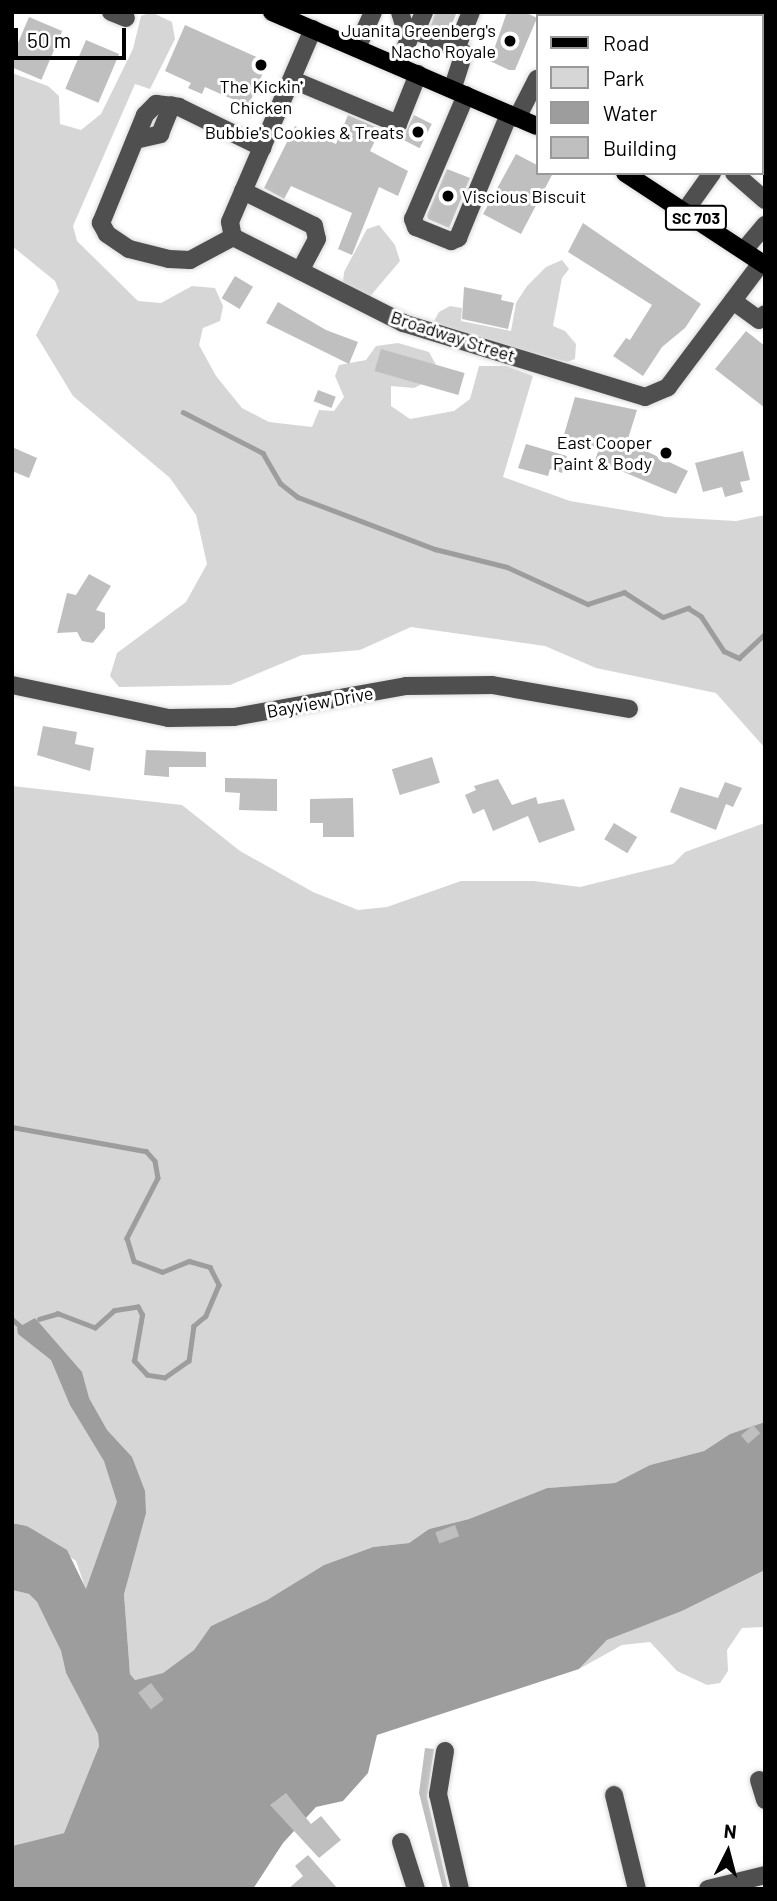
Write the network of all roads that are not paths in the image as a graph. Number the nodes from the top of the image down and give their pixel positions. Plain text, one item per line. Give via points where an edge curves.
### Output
1 (272, 12) edge
2 (373, 12) edge
3 (400, 12) edge
4 (424, 12) edge
5 (471, 12) edge
6 (313, 29) junction
7 (414, 31) junction
8 (357, 48) junction
9 (456, 49) junction
10 (398, 65) junction
11 (418, 74) junction
12 (293, 80) junction
13 (536, 81) edge
14 (459, 92) junction
15 (513, 116) junction
16 (536, 127) edge
17 (263, 148) junction
18 (628, 175) edge
19 (711, 175) edge
20 (736, 175) edge
21 (243, 191) junction
22 (765, 200) edge
23 (685, 211) junction
24 (765, 225) edge
25 (233, 237) junction
26 (744, 250) junction
27 (763, 264) edge
28 (300, 271) junction
29 (733, 301) junction
30 (763, 320) edge
31 (12, 685) edge
32 (629, 709) dead end
33 (444, 1751) dead end
34 (759, 1780) dead end
35 (614, 1795) dead end
36 (765, 1800) edge
37 (401, 1842) dead end
38 (765, 1875) edge
39 (416, 1889) edge
40 (460, 1889) edge
41 (637, 1889) edge
42 (708, 1889) edge

1 - 6 main road
2 - 8 street
3 - 7 street via 400,21
4 - 7 street
5 - 9 street
6 - 8 main road
6 - 12 street
7 - 9 street
7 - 10 street
8 - 10 main road
9 - 14 street via 465,57
10 - 11 main road
11 - 12 street via 398,124
11 - 14 main road
12 - 17 street
13 - 15 street
14 - 15 main road
14 - 15 street via 413,219 416,227 451,241 458,237
15 - 16 main road
17 - 21 street
17 - 25 street via 172,104 156,104 145,115 101,223 107,234 129,249 190,260
18 - 23 main road, SC 703
19 - 23 street
20 - 22 street
21 - 25 street via 230,222
21 - 28 street via 314,226 317,239
23 - 26 main road, SC 703
24 - 26 street
25 - 28 street, Broadway Street
26 - 27 main road, SC 703
27 - 29 street, Broadway Street
28 - 29 street, Broadway Street via 403,323 645,397 668,387
29 - 30 street
31 - 32 street, Bayview Drive via 169,718 234,717 406,686 492,685
33 - 40 street via 438,1794
34 - 36 street
35 - 41 street
37 - 39 street
38 - 42 street

